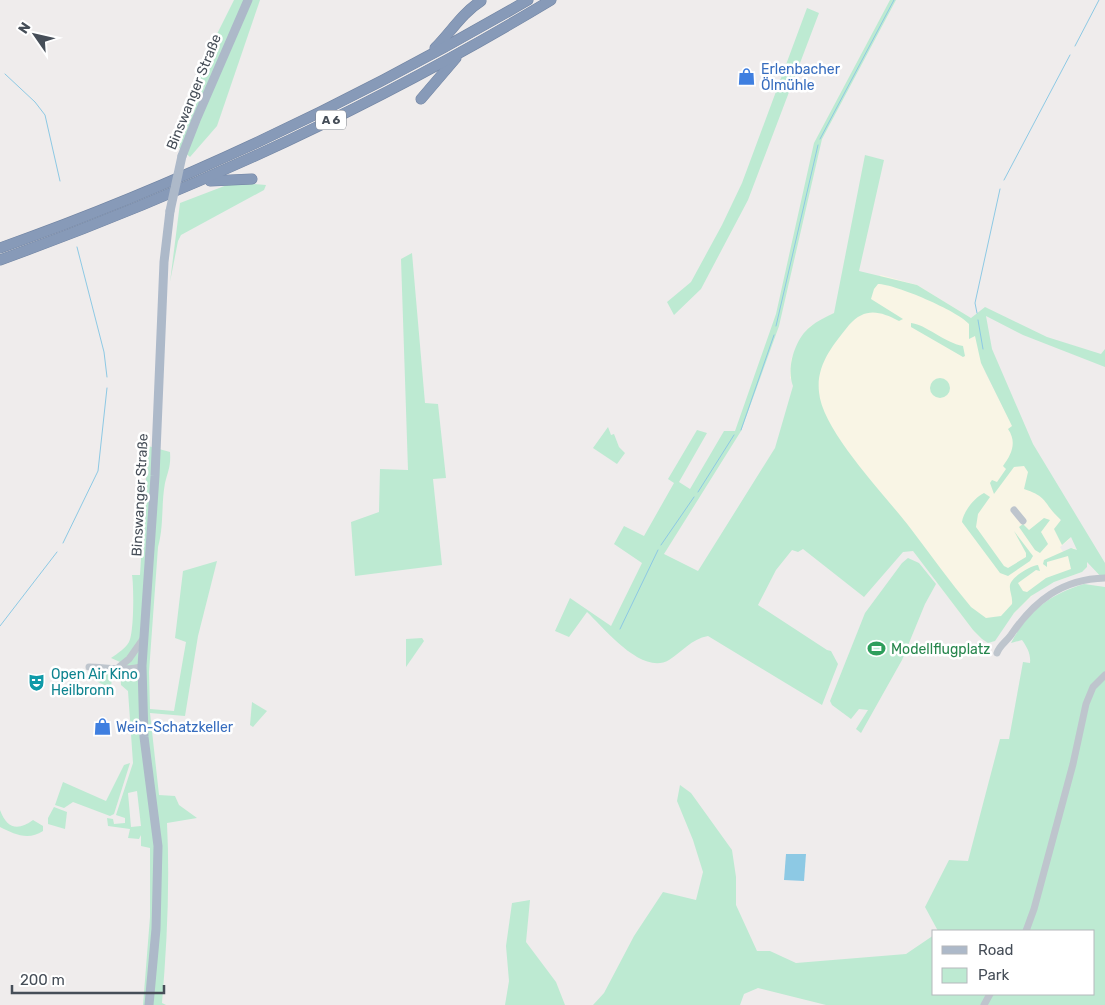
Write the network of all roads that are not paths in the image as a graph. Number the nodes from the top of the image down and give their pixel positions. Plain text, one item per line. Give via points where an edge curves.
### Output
1 (248, 0) edge
2 (528, 0) edge
3 (551, 0) edge
4 (481, 1) edge
5 (462, 52) junction
6 (421, 60) junction
7 (421, 99) dead end
8 (252, 179) dead end
9 (199, 182) junction
10 (0, 248) edge
11 (0, 260) edge
12 (1014, 510) dead end
13 (1023, 520) dead end
14 (1105, 578) edge
15 (143, 639) junction
16 (1000, 652) dead end
17 (127, 662) junction
18 (142, 666) junction
19 (89, 667) dead end
20 (119, 667) junction
21 (1105, 675) edge
22 (1026, 930) edge
23 (149, 1005) edge

1 - 15 main road, Binswanger Straße, bridge via 182,156 170,211 164,262 156,476
2 - 6 highway, A 6
3 - 5 highway, A 6
4 - 6 highway via 466,11 448,35
5 - 7 highway
5 - 9 highway, A 6 via 320,126
6 - 10 highway, A 6 via 264,140
8 - 9 highway
9 - 11 highway, A 6
12 - 13 street
14 - 16 street via 1064,586 1047,595 1020,622
15 - 17 street
15 - 18 main road, Binswanger Straße
17 - 18 street
17 - 20 street
18 - 20 street via 130,670
18 - 23 main road, Binswanger Straße via 144,737 158,846 156,929
19 - 20 street
21 - 22 street via 1093,687 1086,704

